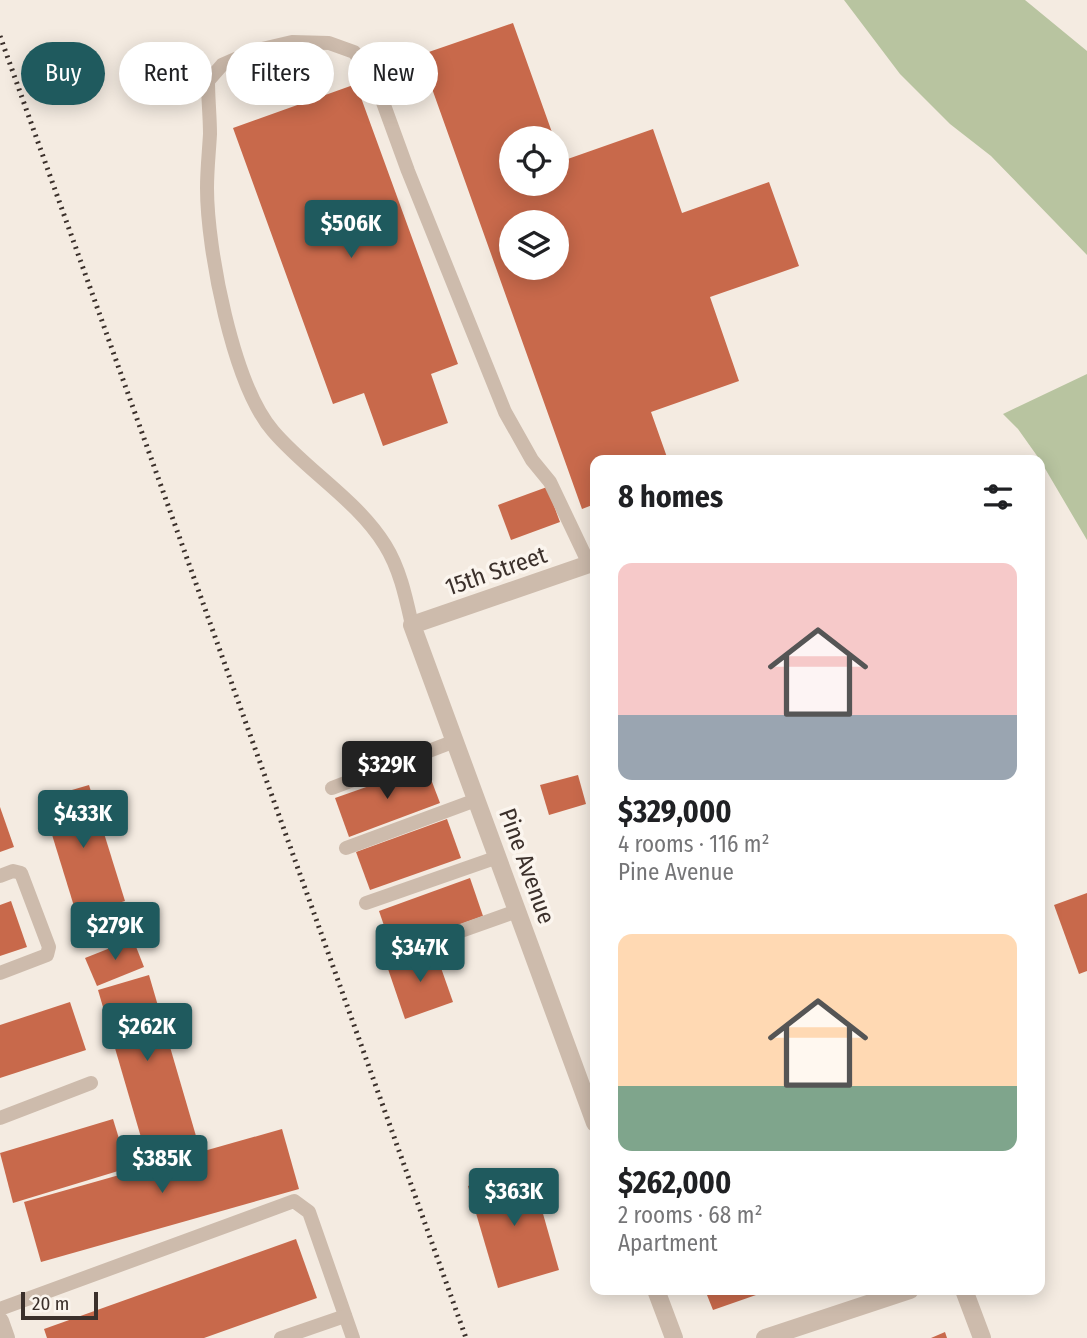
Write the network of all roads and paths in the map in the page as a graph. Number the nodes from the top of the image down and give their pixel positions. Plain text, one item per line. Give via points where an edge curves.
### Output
1 (590, 559) edge
2 (590, 564) edge
3 (412, 625) junction
4 (455, 741) junction
5 (332, 788) dead end
6 (476, 800) junction
7 (346, 848) dead end
8 (498, 858) junction
9 (0, 876) edge
10 (366, 903) dead end
11 (517, 911) junction
12 (385, 958) dead end
13 (0, 973) edge
14 (90, 1083) dead end
15 (590, 1110) edge
16 (0, 1118) edge
17 (658, 1295) edge
18 (896, 1295) edge
19 (966, 1295) edge
20 (0, 1309) edge
21 (345, 1316) junction
22 (0, 1321) edge
23 (6, 1338) edge
24 (281, 1338) edge
25 (353, 1338) edge
26 (674, 1338) edge
27 (765, 1338) edge
28 (982, 1338) edge

1 - 3 lane via 550,482 505,412 373,75 354,52 329,43 292,42 254,51 222,65 208,81 207,190 215,260 238,364 272,430 366,521 385,546 401,578
2 - 3 street, 15th Street
3 - 4 street, Pine Avenue
4 - 5 lane
4 - 6 street, Pine Avenue
6 - 7 lane
6 - 8 street, Pine Avenue
8 - 10 lane
8 - 11 street, Pine Avenue
9 - 13 lane via 21,873 49,947 47,955
11 - 12 lane
11 - 15 street, Pine Avenue
14 - 16 lane
17 - 26 street
18 - 27 street
19 - 28 street
20 - 21 lane via 294,1201 309,1212
21 - 24 lane
21 - 25 lane
22 - 23 street

